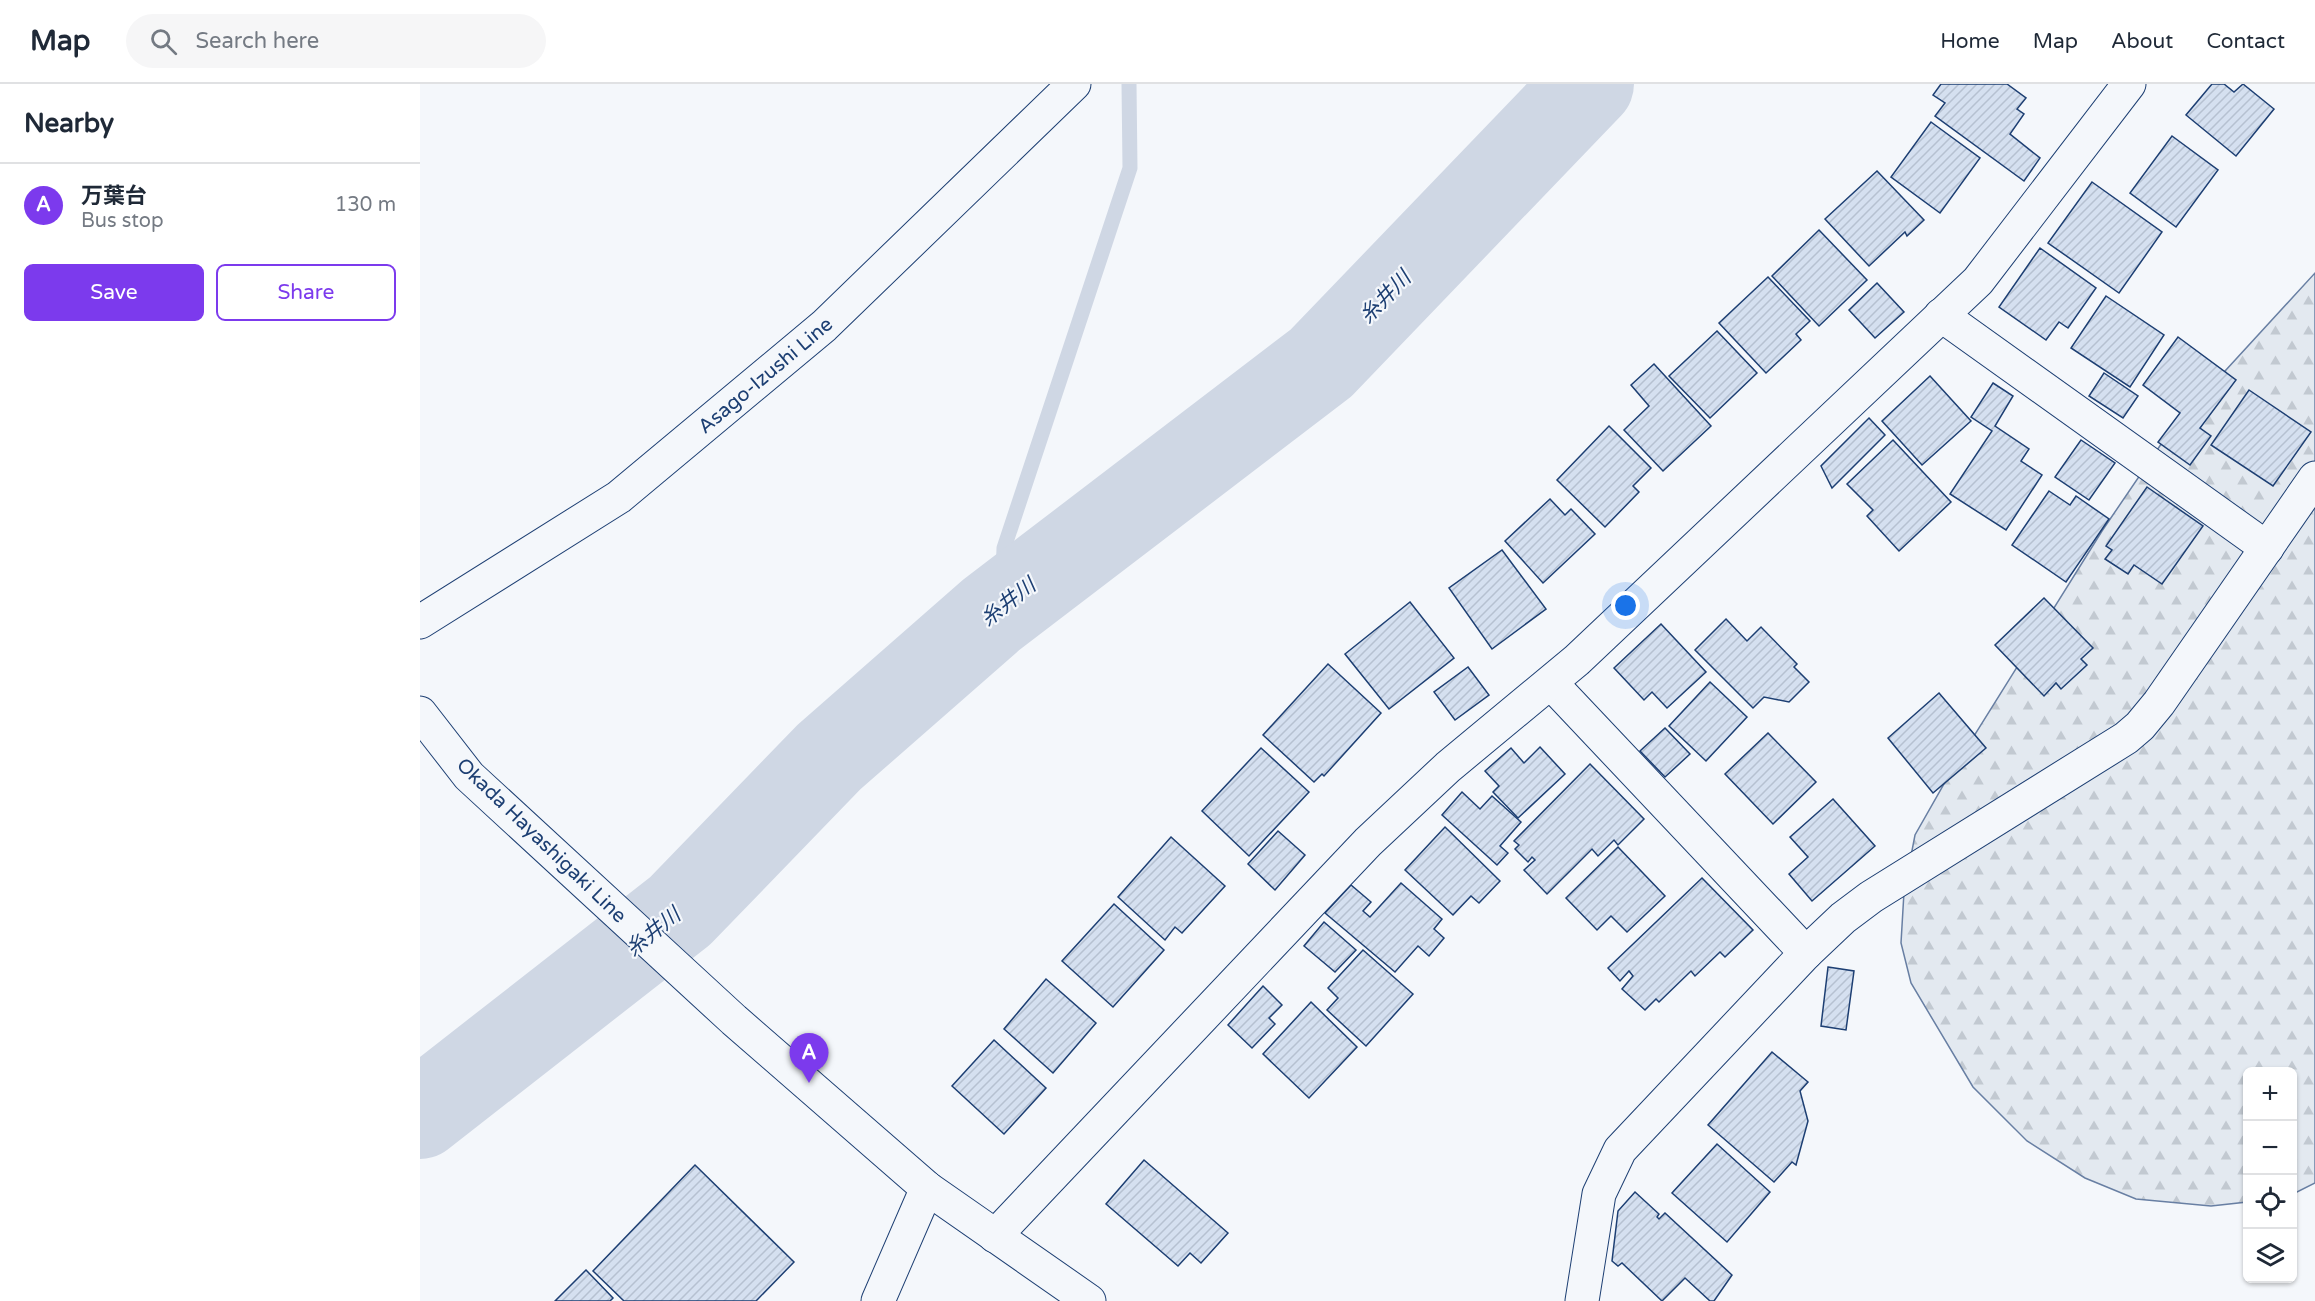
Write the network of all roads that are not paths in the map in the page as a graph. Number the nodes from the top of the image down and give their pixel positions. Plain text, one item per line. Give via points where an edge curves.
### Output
1 (1074, 84) edge
2 (2129, 84) edge
3 (1941, 315) junction
4 (2315, 478) edge
5 (2267, 548) junction
6 (420, 622) edge
7 (1551, 683) junction
8 (420, 713) edge
9 (1806, 953) junction
10 (927, 1188) junction
11 (995, 1236) junction
12 (878, 1301) edge
13 (1089, 1301) edge
14 (1582, 1301) edge

1 - 6 street, Asago-Izushi Line via 824,327 619,497
2 - 3 street via 1978,281
3 - 5 street
3 - 7 street
4 - 5 street
5 - 9 street via 2140,726 1871,897
7 - 9 street
7 - 11 street via 1448,767 1368,842
8 - 10 street, Okada Hayashigaki Line via 469,776 734,1020
9 - 14 street via 1620,1150 1599,1194
10 - 11 street, Okada Hayashigaki Line
10 - 12 street
11 - 13 street, Okada Hayashigaki Line

